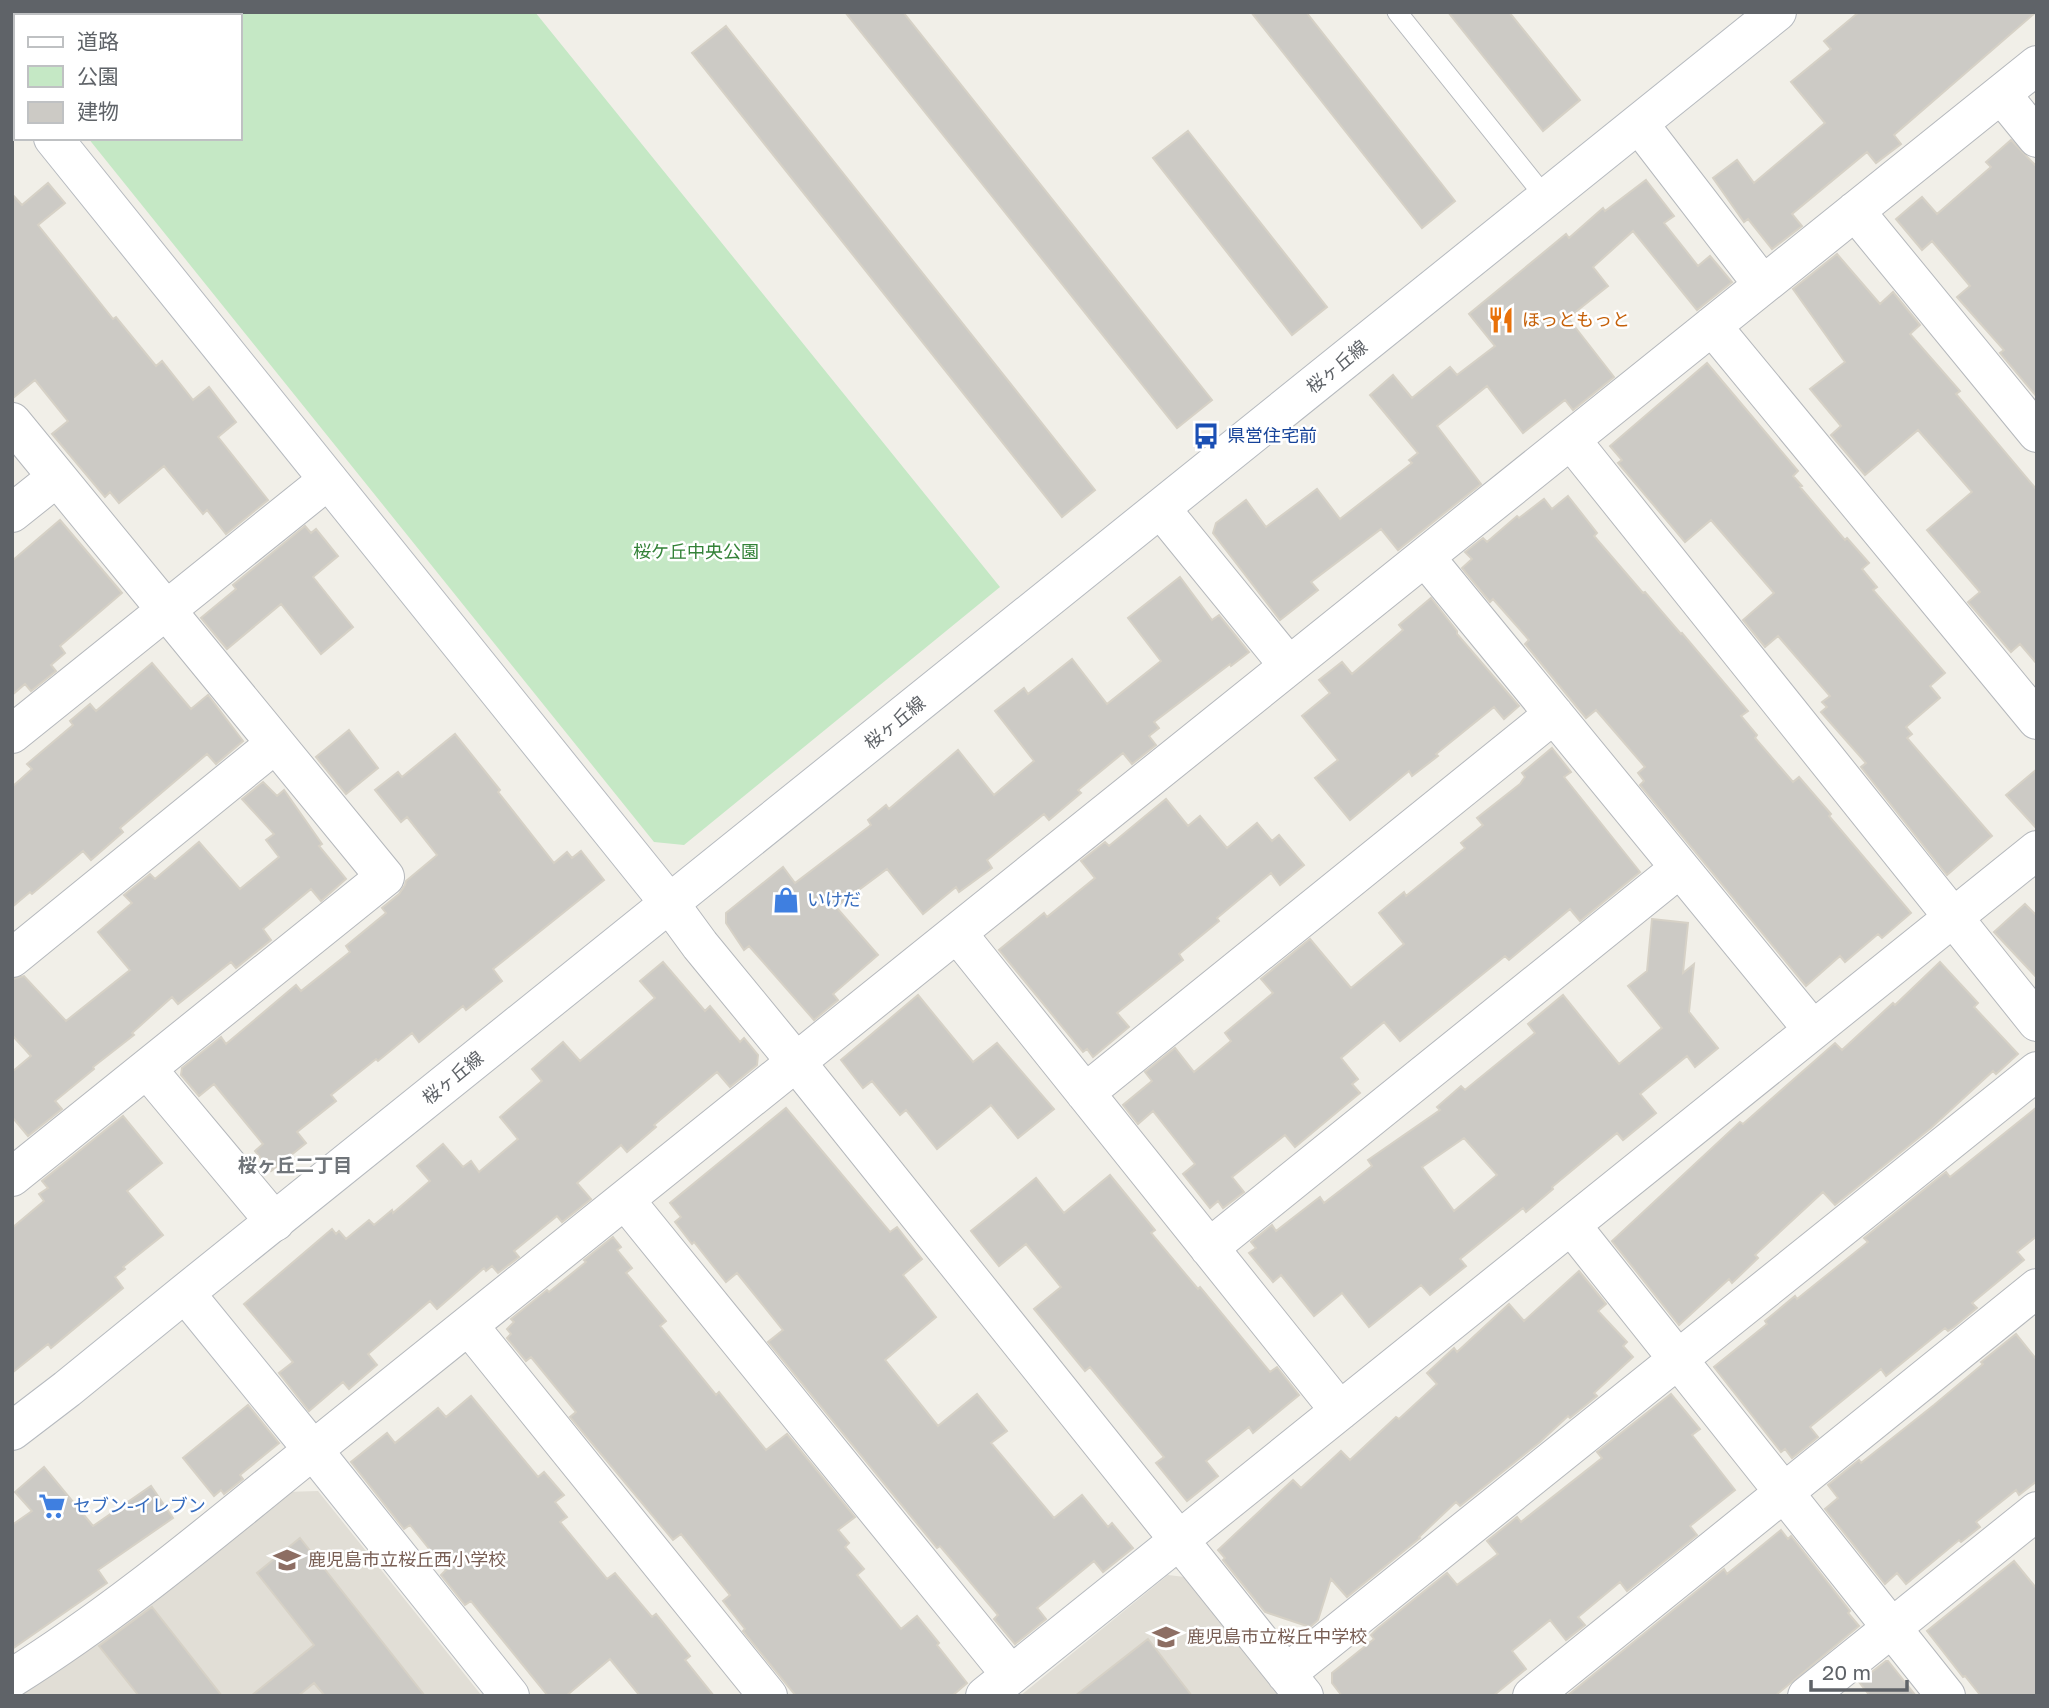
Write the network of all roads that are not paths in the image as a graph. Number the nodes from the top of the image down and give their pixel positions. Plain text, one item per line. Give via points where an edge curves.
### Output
1 (1397, 12) edge
2 (1777, 12) edge
3 (2037, 65) edge
4 (2001, 94) junction
5 (1639, 124) junction
6 (2037, 138) edge
7 (55, 140) edge
8 (1546, 198) junction
9 (1856, 211) junction
10 (1763, 285) junction
11 (1712, 326) junction
12 (12, 422) edge
13 (2037, 433) edge
14 (1571, 440) junction
15 (57, 477) junction
16 (328, 480) junction
17 (1161, 509) junction
18 (12, 513) edge
19 (1425, 557) junction
20 (166, 610) junction
21 (1289, 666) junction
22 (1554, 714) junction
23 (2037, 720) edge
24 (12, 734) edge
25 (275, 744) junction
26 (2037, 850) edge
27 (1680, 868) junction
28 (670, 904) junction
29 (1953, 917) junction
30 (957, 933) junction
31 (12, 958) edge
32 (2037, 1022) edge
33 (1813, 1030) junction
34 (796, 1062) junction
35 (147, 1069) junction
36 (2037, 1071) edge
37 (1085, 1093) junction
38 (12, 1177) edge
39 (625, 1200) junction
40 (275, 1222) junction
41 (1571, 1225) junction
42 (1209, 1248) junction
43 (2037, 1288) edge
44 (185, 1293) junction
45 (469, 1326) junction
46 (1677, 1359) junction
47 (1340, 1411) junction
48 (12, 1431) edge
49 (313, 1450) junction
50 (1784, 1493) junction
51 (2037, 1511) edge
52 (1178, 1541) junction
53 (1892, 1628) junction
54 (12, 1678) edge
55 (998, 1685) edge
56 (1295, 1685) edge
57 (510, 1696) edge
58 (768, 1696) edge
59 (1532, 1696) edge
60 (1807, 1696) edge
61 (1945, 1696) edge

1 - 8 lane
2 - 5 street, 桜ヶ丘線
3 - 4 street
4 - 6 street
4 - 9 street
5 - 8 street, 桜ヶ丘線
5 - 10 street
7 - 16 street
8 - 17 street, 桜ヶ丘線
9 - 10 street
9 - 13 street
10 - 11 street
11 - 14 street
11 - 23 street
12 - 15 street
14 - 19 street
14 - 29 street
15 - 18 street
15 - 20 street
16 - 20 street
16 - 28 street
17 - 21 street
17 - 28 street, 桜ヶ丘線
19 - 21 street
19 - 22 street
20 - 24 street
20 - 25 street
21 - 30 street
22 - 27 street
22 - 37 street
25 - 31 street
25 - 35 street via 385,877
26 - 29 street
27 - 33 street
27 - 42 street
28 - 34 street
28 - 40 street, 桜ヶ丘線
29 - 32 street
29 - 33 street
30 - 34 street
30 - 37 street
33 - 41 street
34 - 39 street
34 - 52 street
35 - 38 street
35 - 40 street
36 - 46 street
37 - 42 street
39 - 45 street
39 - 55 street
40 - 44 street, 桜ヶ丘線
41 - 46 street
41 - 47 street
42 - 47 street
43 - 50 street
44 - 48 street, 桜ヶ丘線
44 - 49 street
45 - 49 street
45 - 58 street
46 - 50 street
46 - 56 street
47 - 52 street
49 - 54 street via 117,1607
49 - 57 street
50 - 53 street
50 - 59 street
51 - 53 street
52 - 55 street
52 - 56 street
53 - 60 street
53 - 61 street

